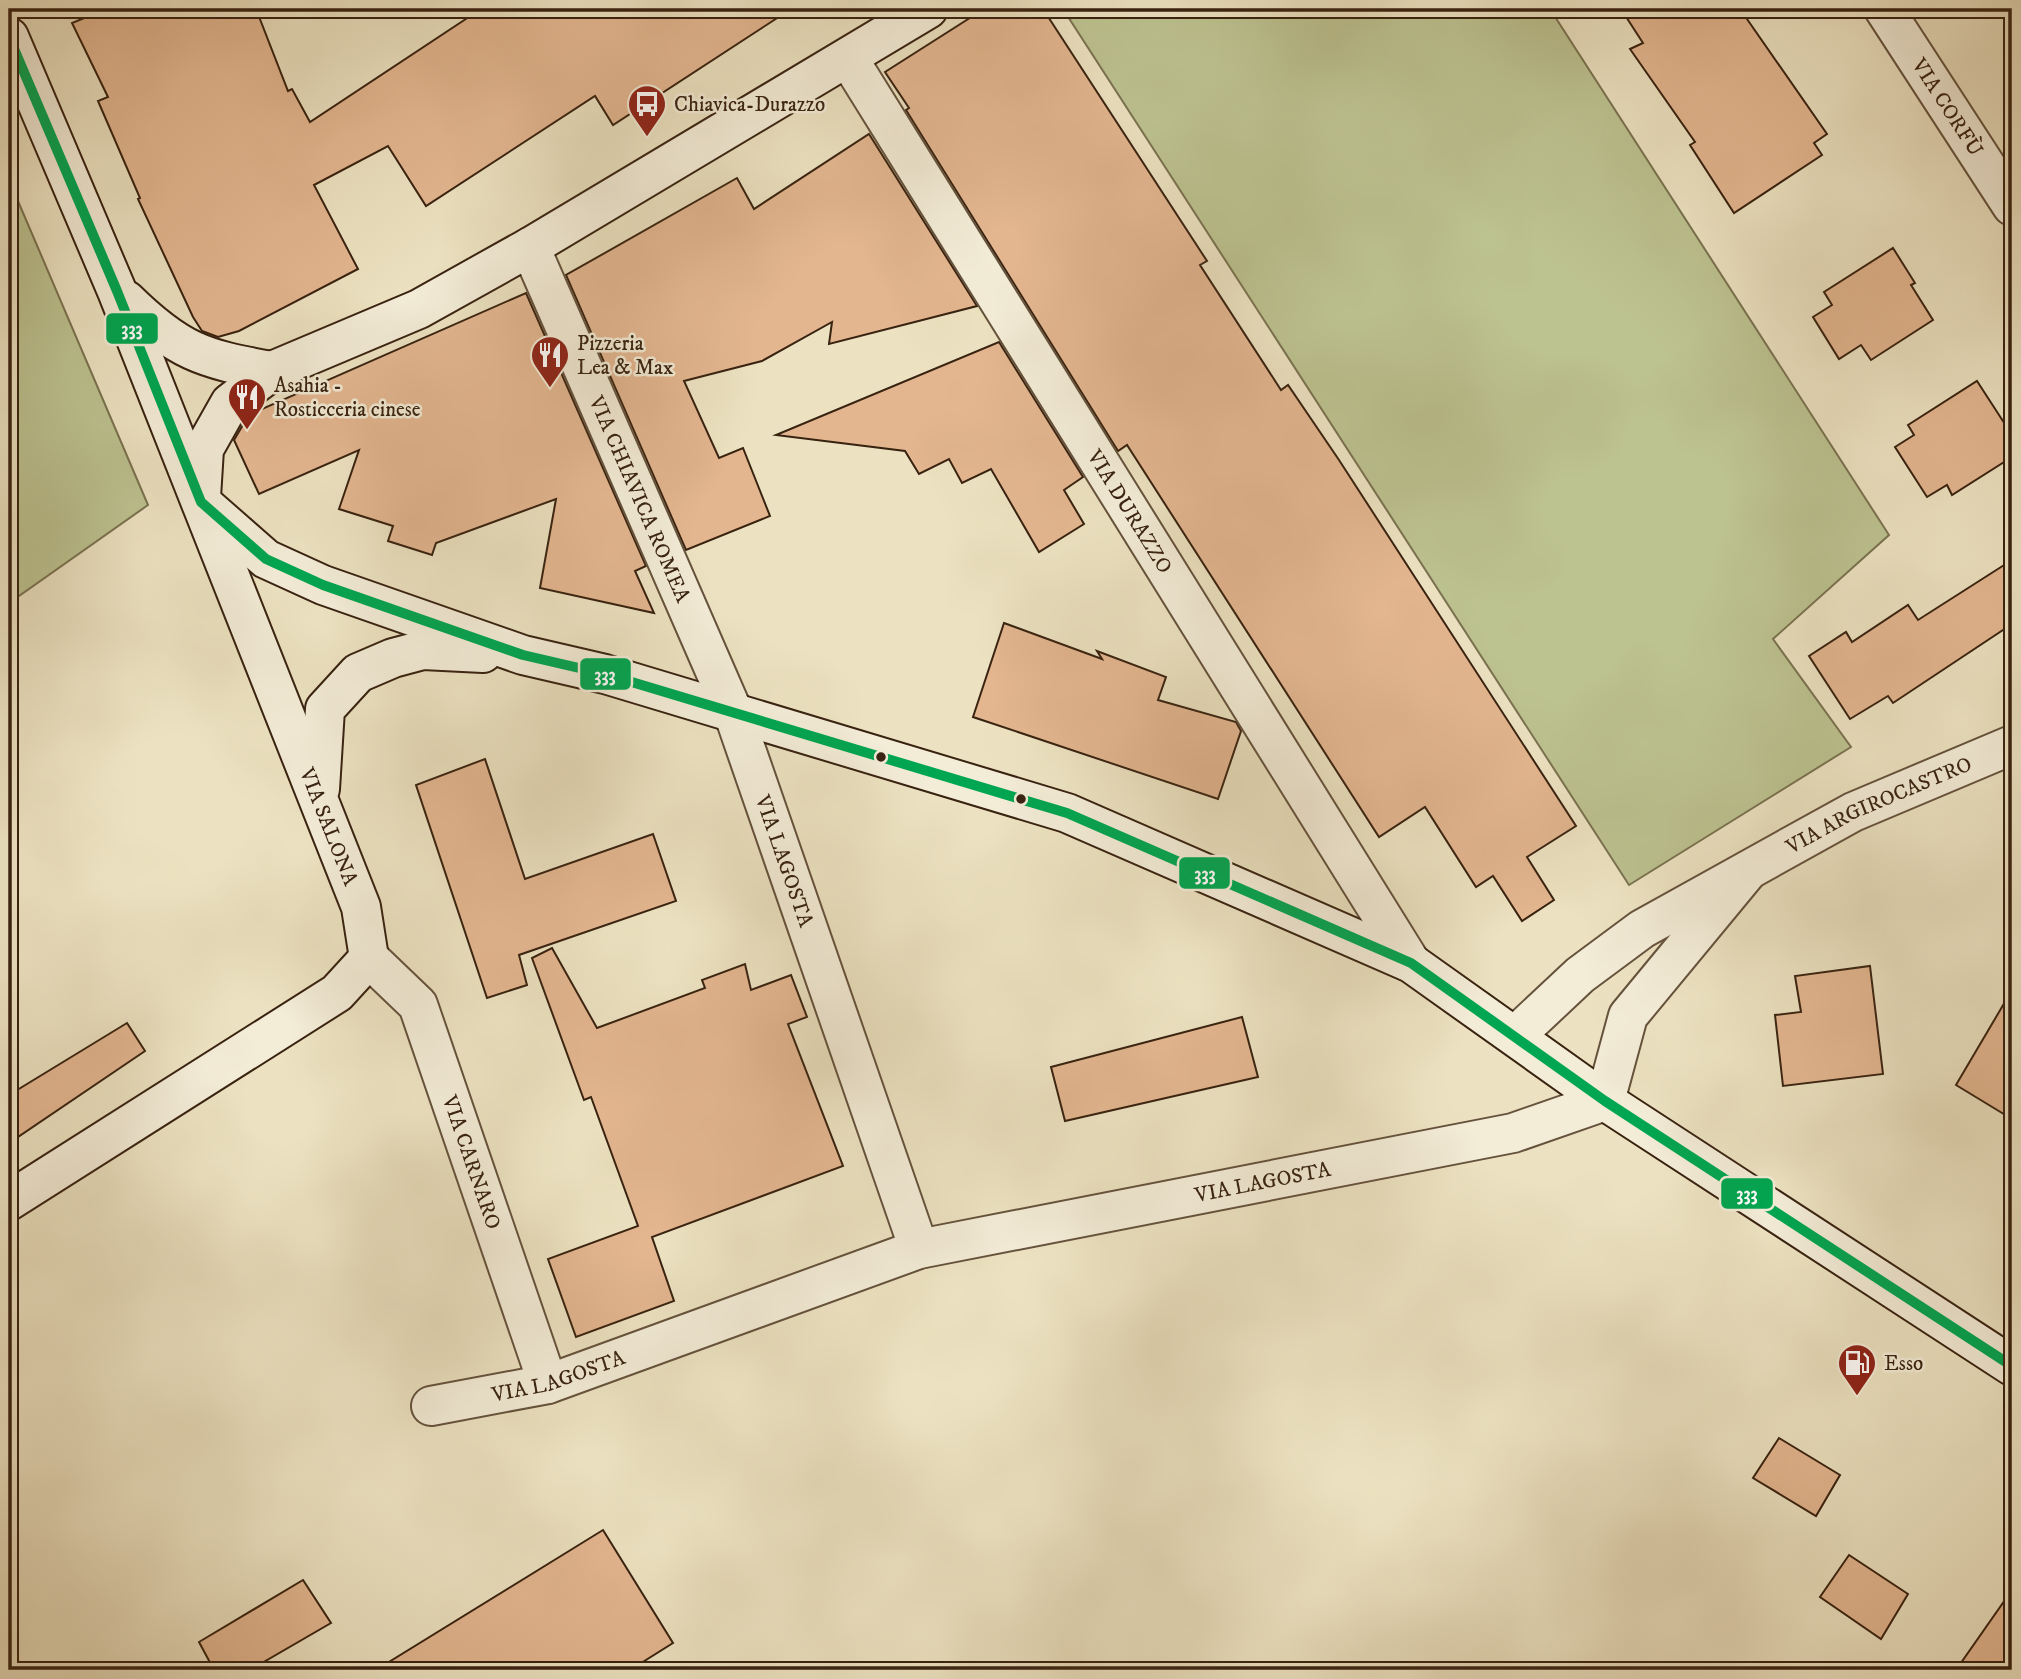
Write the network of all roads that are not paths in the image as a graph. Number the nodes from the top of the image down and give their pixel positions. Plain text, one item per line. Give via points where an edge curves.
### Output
1 (928, 9) edge
2 (1884, 9) edge
3 (9, 37) edge
4 (848, 58) junction
5 (2012, 206) edge
6 (530, 247) junction
7 (117, 291) junction
8 (272, 371) junction
9 (201, 502) junction
10 (523, 654) junction
11 (733, 712) junction
12 (2012, 746) edge
13 (319, 801) junction
14 (1748, 872) junction
15 (369, 958) junction
16 (1411, 964) junction
17 (1515, 1036) junction
18 (1605, 1101) junction
19 (9, 1201) edge
20 (919, 1249) junction
21 (2012, 1366) edge
22 (548, 1384) junction
23 (430, 1406) dead end

1 - 4 street
2 - 5 street, VIA CORFÙ
3 - 7 street, VIA SALONA
4 - 6 street
4 - 16 street, VIA DURAZZO
6 - 8 street via 419,309
6 - 11 street, VIA CHIAVICA ROMEA
7 - 8 street via 160,333 214,361
7 - 9 street, VIA SALONA
8 - 9 street via 230,403 204,449
9 - 10 street via 266,559 323,585
9 - 13 street, VIA SALONA
10 - 11 street
10 - 13 street via 423,650 358,673 325,709
11 - 16 street via 1067,813
11 - 20 street, VIA LAGOSTA
12 - 14 street, VIA ARGIROCASTRO via 1853,813
13 - 15 street, VIA SALONA via 361,907
14 - 17 street, VIA ARGIROCASTRO via 1642,929 1580,975
14 - 18 street, VIA ARGIROCASTRO via 1628,1016
15 - 19 street via 337,993
15 - 22 street, VIA CARNARO via 418,1004
16 - 17 street
17 - 18 street
18 - 20 street, VIA LAGOSTA via 1513,1133
18 - 21 street
20 - 22 street, VIA LAGOSTA
22 - 23 street, VIA LAGOSTA

